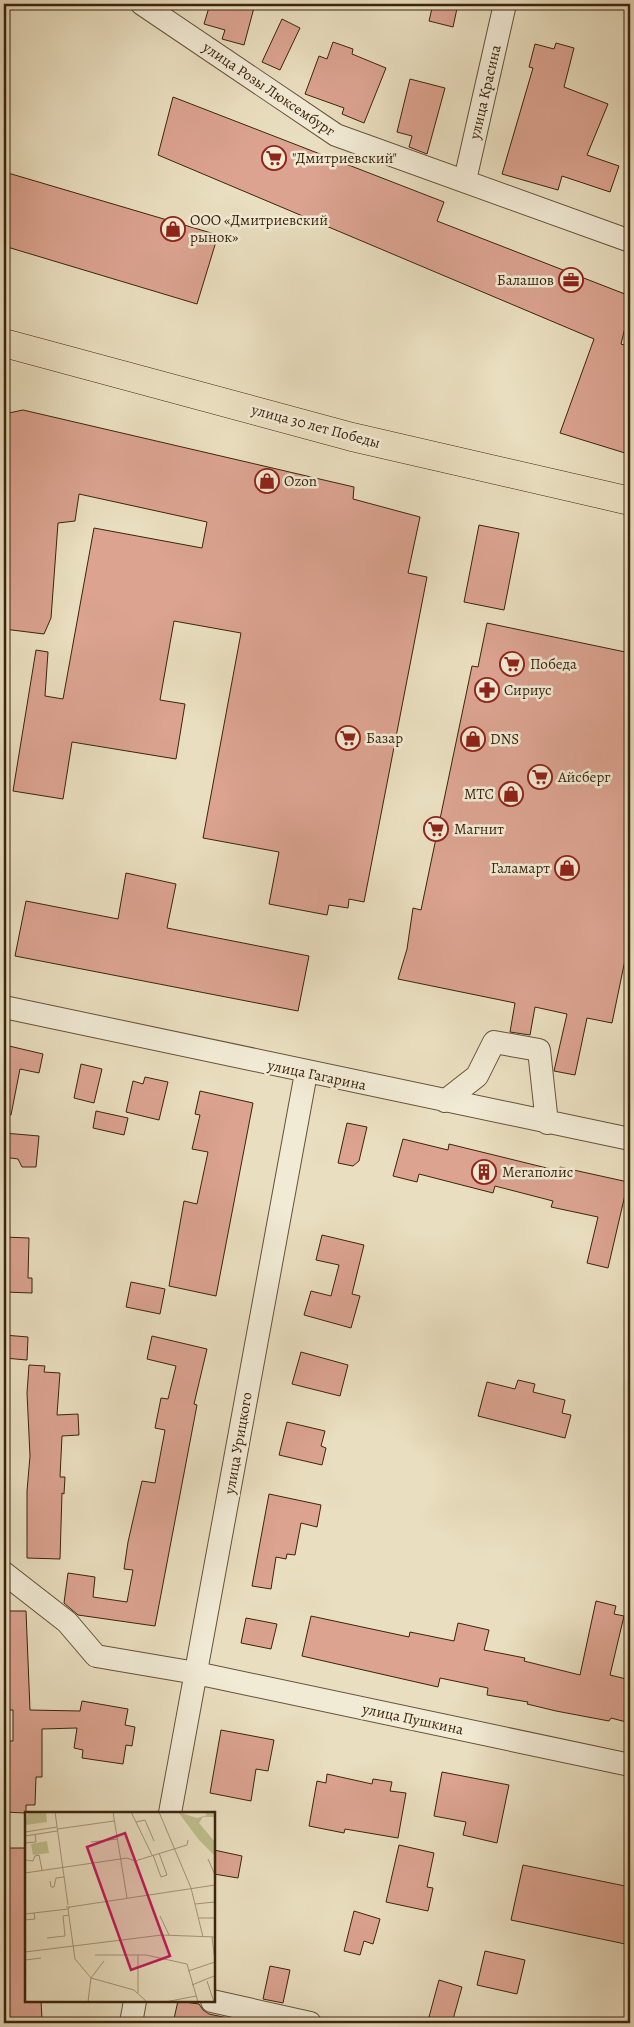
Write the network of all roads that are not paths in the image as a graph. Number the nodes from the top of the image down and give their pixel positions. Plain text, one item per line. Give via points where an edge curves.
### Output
1 (142, 4) edge
2 (504, 4) edge
3 (464, 180) junction
4 (630, 241) edge
5 (4, 343) edge
6 (630, 500) edge
7 (4, 1008) edge
8 (306, 1073) junction
9 (445, 1101) junction
10 (547, 1123) junction
11 (630, 1139) edge
12 (5, 1570) edge
13 (196, 1673) junction
14 (630, 1765) edge
15 (170, 1812) edge
16 (135, 2002) edge
17 (215, 2002) edge
18 (131, 2023) edge
19 (310, 2023) edge

1 - 3 street, улица Розы Люксембург via 336,134
2 - 3 street, улица Красина
3 - 4 street, улица Розы Люксембург
5 - 6 main road, улица 30 лет Победы via 352,437
7 - 8 street, улица Гагарина
8 - 9 street, улица Гагарина
8 - 13 street, улица Урицкого
9 - 10 street, улица Гагарина
9 - 10 street via 477,1076 494,1042 539,1050
10 - 11 street, улица Гагарина
12 - 13 street, улица Пушкина via 67,1622 96,1656
13 - 14 street, улица Пушкина
13 - 15 street, улица Урицкого
16 - 18 street
17 - 19 street

